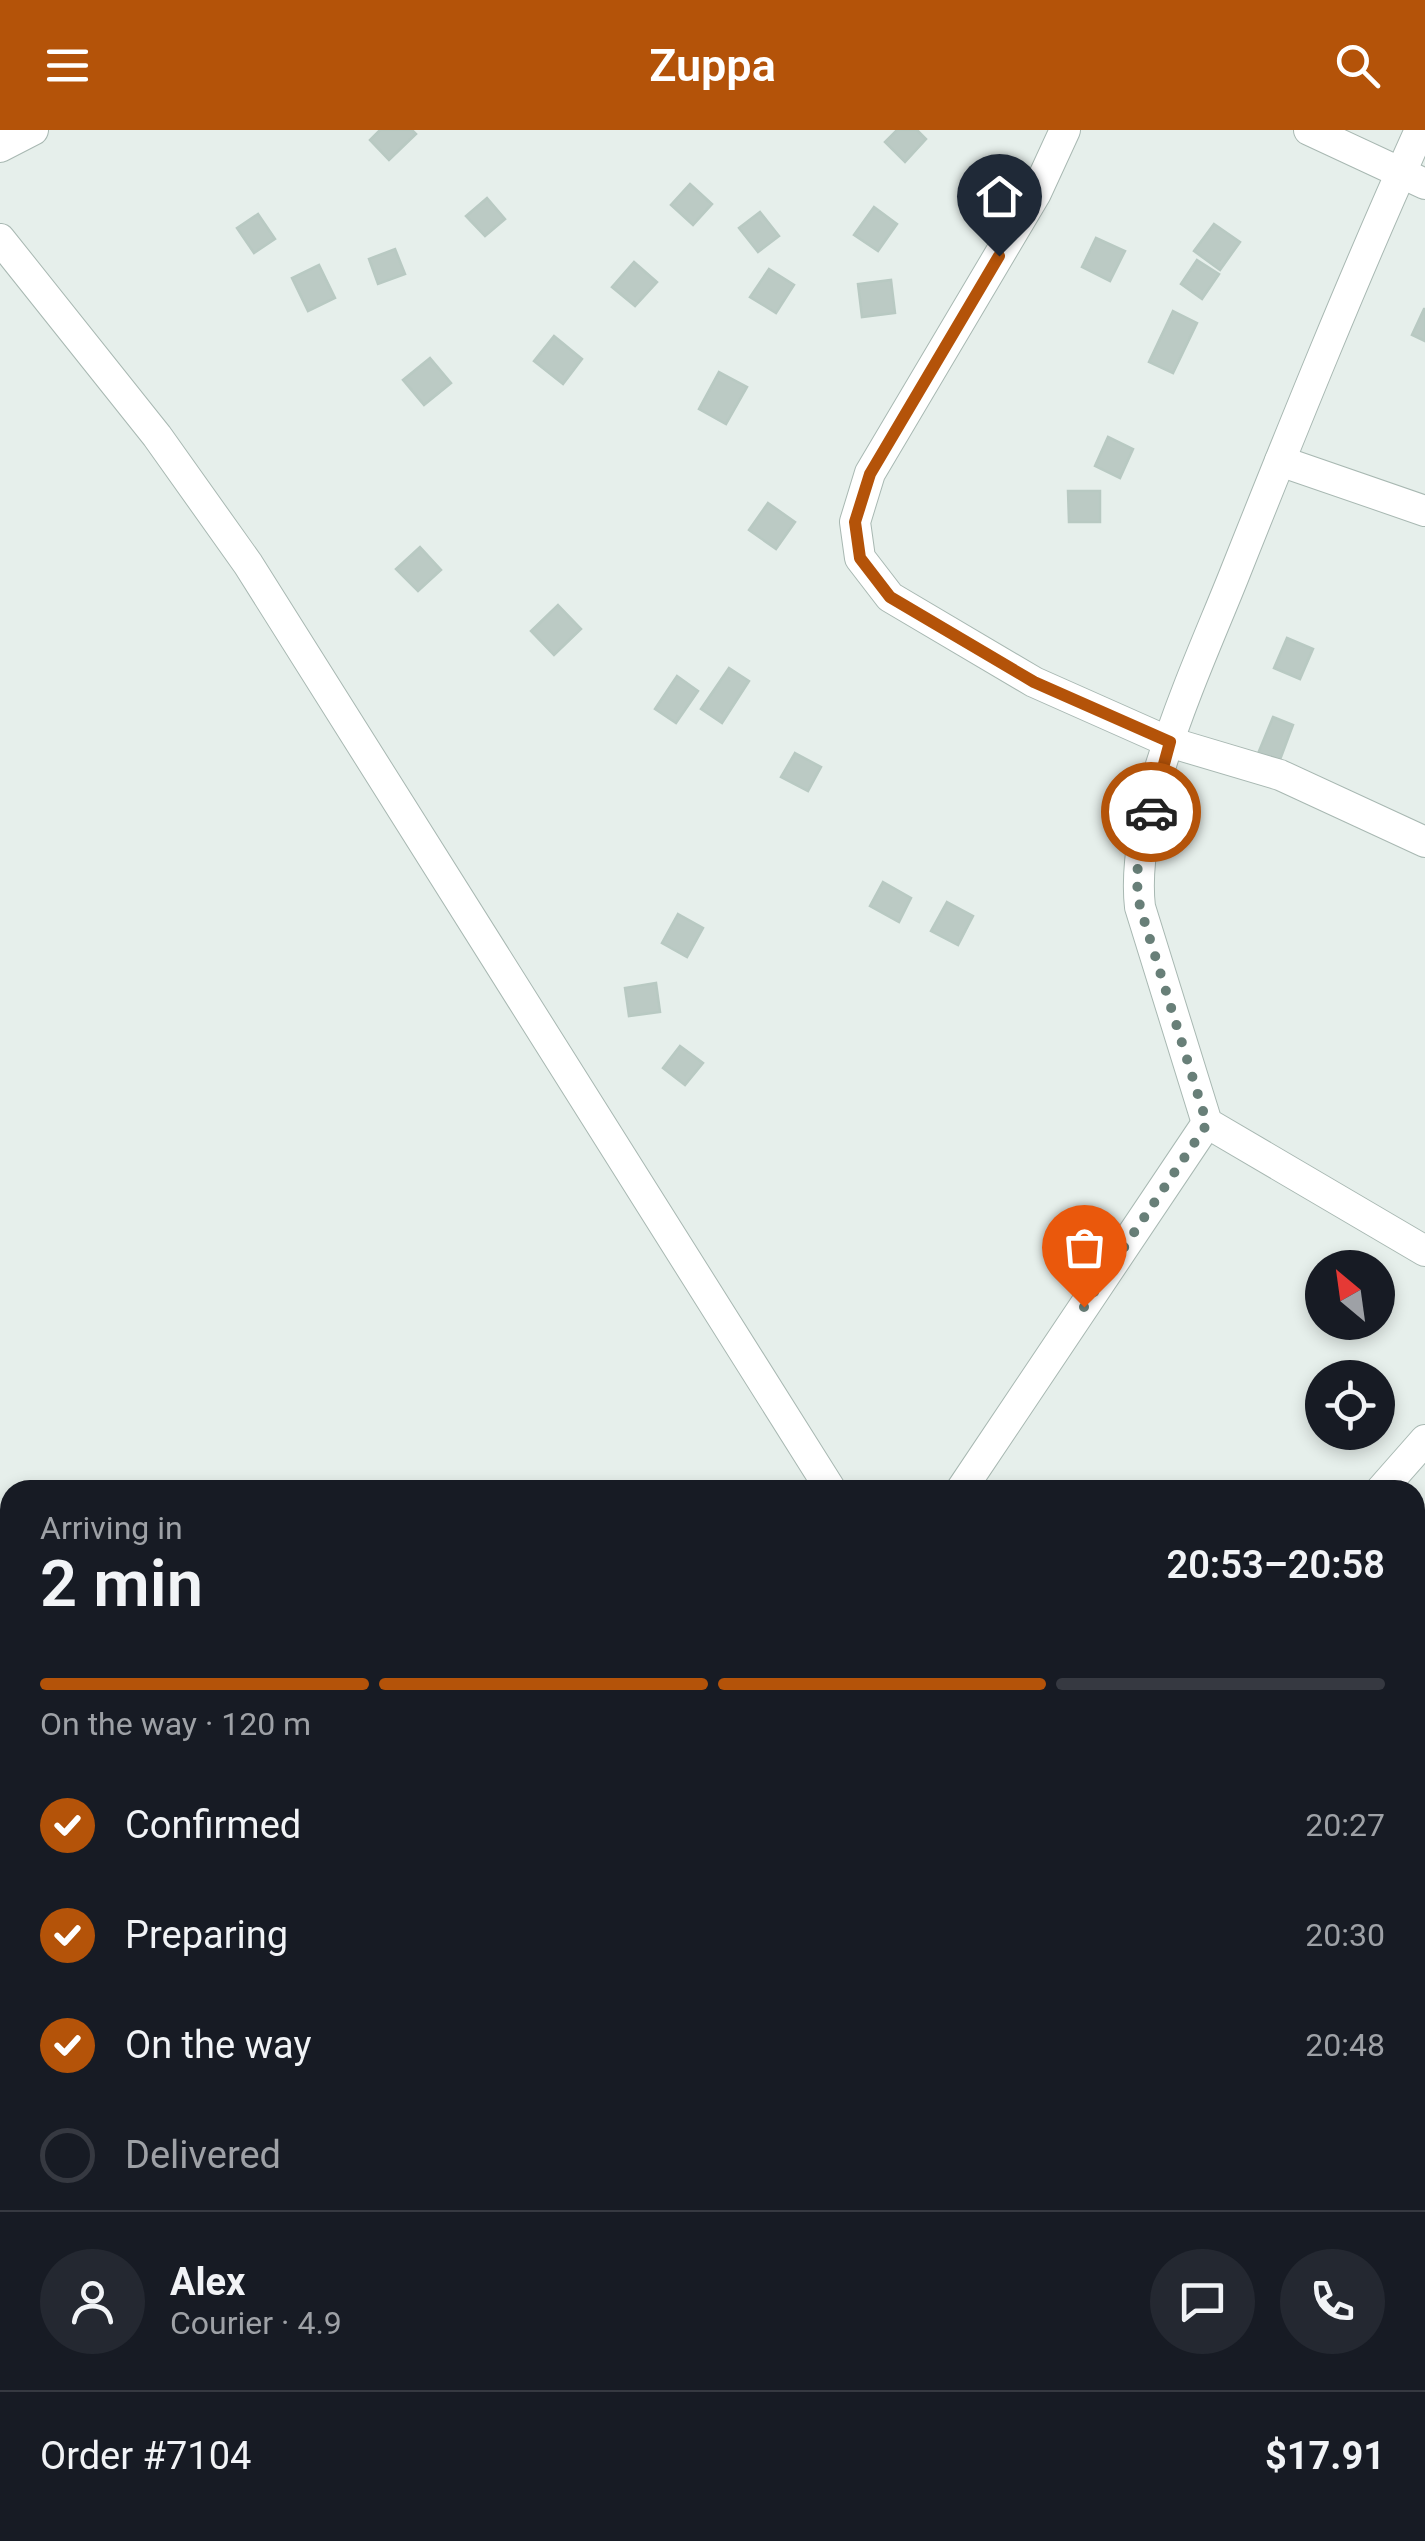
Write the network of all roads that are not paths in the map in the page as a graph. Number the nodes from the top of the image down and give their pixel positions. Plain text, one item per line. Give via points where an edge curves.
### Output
1 (33, 130) edge
2 (1064, 130) edge
3 (1309, 130) edge
4 (1420, 130) edge
5 (0, 147) edge
6 (1413, 179) edge
7 (0, 240) edge
8 (1280, 461) junction
9 (1425, 511) edge
10 (1170, 742) junction
11 (1425, 842) edge
12 (1207, 1124) junction
13 (1425, 1250) edge
14 (1425, 1440) edge
15 (825, 1480) edge
16 (967, 1480) edge
17 (1390, 1480) edge

1 - 5 street
2 - 10 street via 1036,193 870,474 855,522 860,558 890,597 1034,682
3 - 6 street
4 - 6 street
6 - 8 street
7 - 15 street via 157,436 248,564
8 - 9 street
8 - 10 street
10 - 11 street via 1280,775
10 - 12 street via 1136,876
12 - 13 street
12 - 16 street
14 - 17 street

